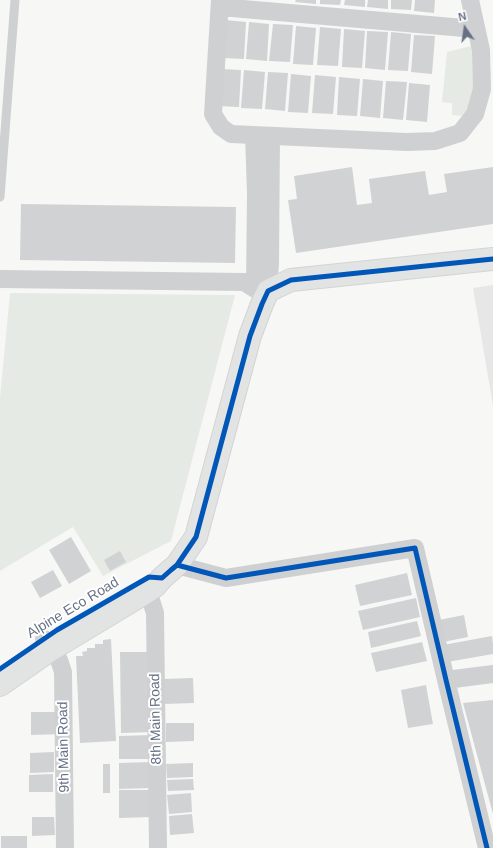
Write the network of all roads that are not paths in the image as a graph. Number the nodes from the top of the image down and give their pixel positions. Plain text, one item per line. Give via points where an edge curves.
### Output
1 (15, 0) edge
2 (470, 0) edge
3 (220, 3) edge
4 (476, 29) junction
5 (263, 136) junction
6 (0, 197) edge
7 (493, 259) edge
8 (0, 280) edge
9 (261, 290) junction
10 (162, 578) junction
11 (48, 644) junction
12 (0, 669) edge
13 (493, 674) edge
14 (446, 680) junction
15 (0, 685) edge
16 (65, 848) edge
17 (158, 848) edge
18 (487, 848) edge

1 - 6 lane
2 - 4 street
3 - 4 street
3 - 5 street via 213,114 221,127 231,134
4 - 5 street via 481,50 482,89 475,114 460,134 421,142
5 - 9 street via 263,193 270,264
7 - 9 street via 291,280
8 - 9 street via 244,282
9 - 10 street via 262,304 250,336 196,537
10 - 11 street, Alpine Eco Road via 149,577 57,630
10 - 14 street via 226,578 415,548
10 - 17 street, 8th Main Road via 155,613
11 - 12 street, Alpine Eco Road
11 - 15 street, Alpine Eco Road
11 - 16 street, 9th Main Road via 59,660 63,672
13 - 14 street
14 - 18 street

